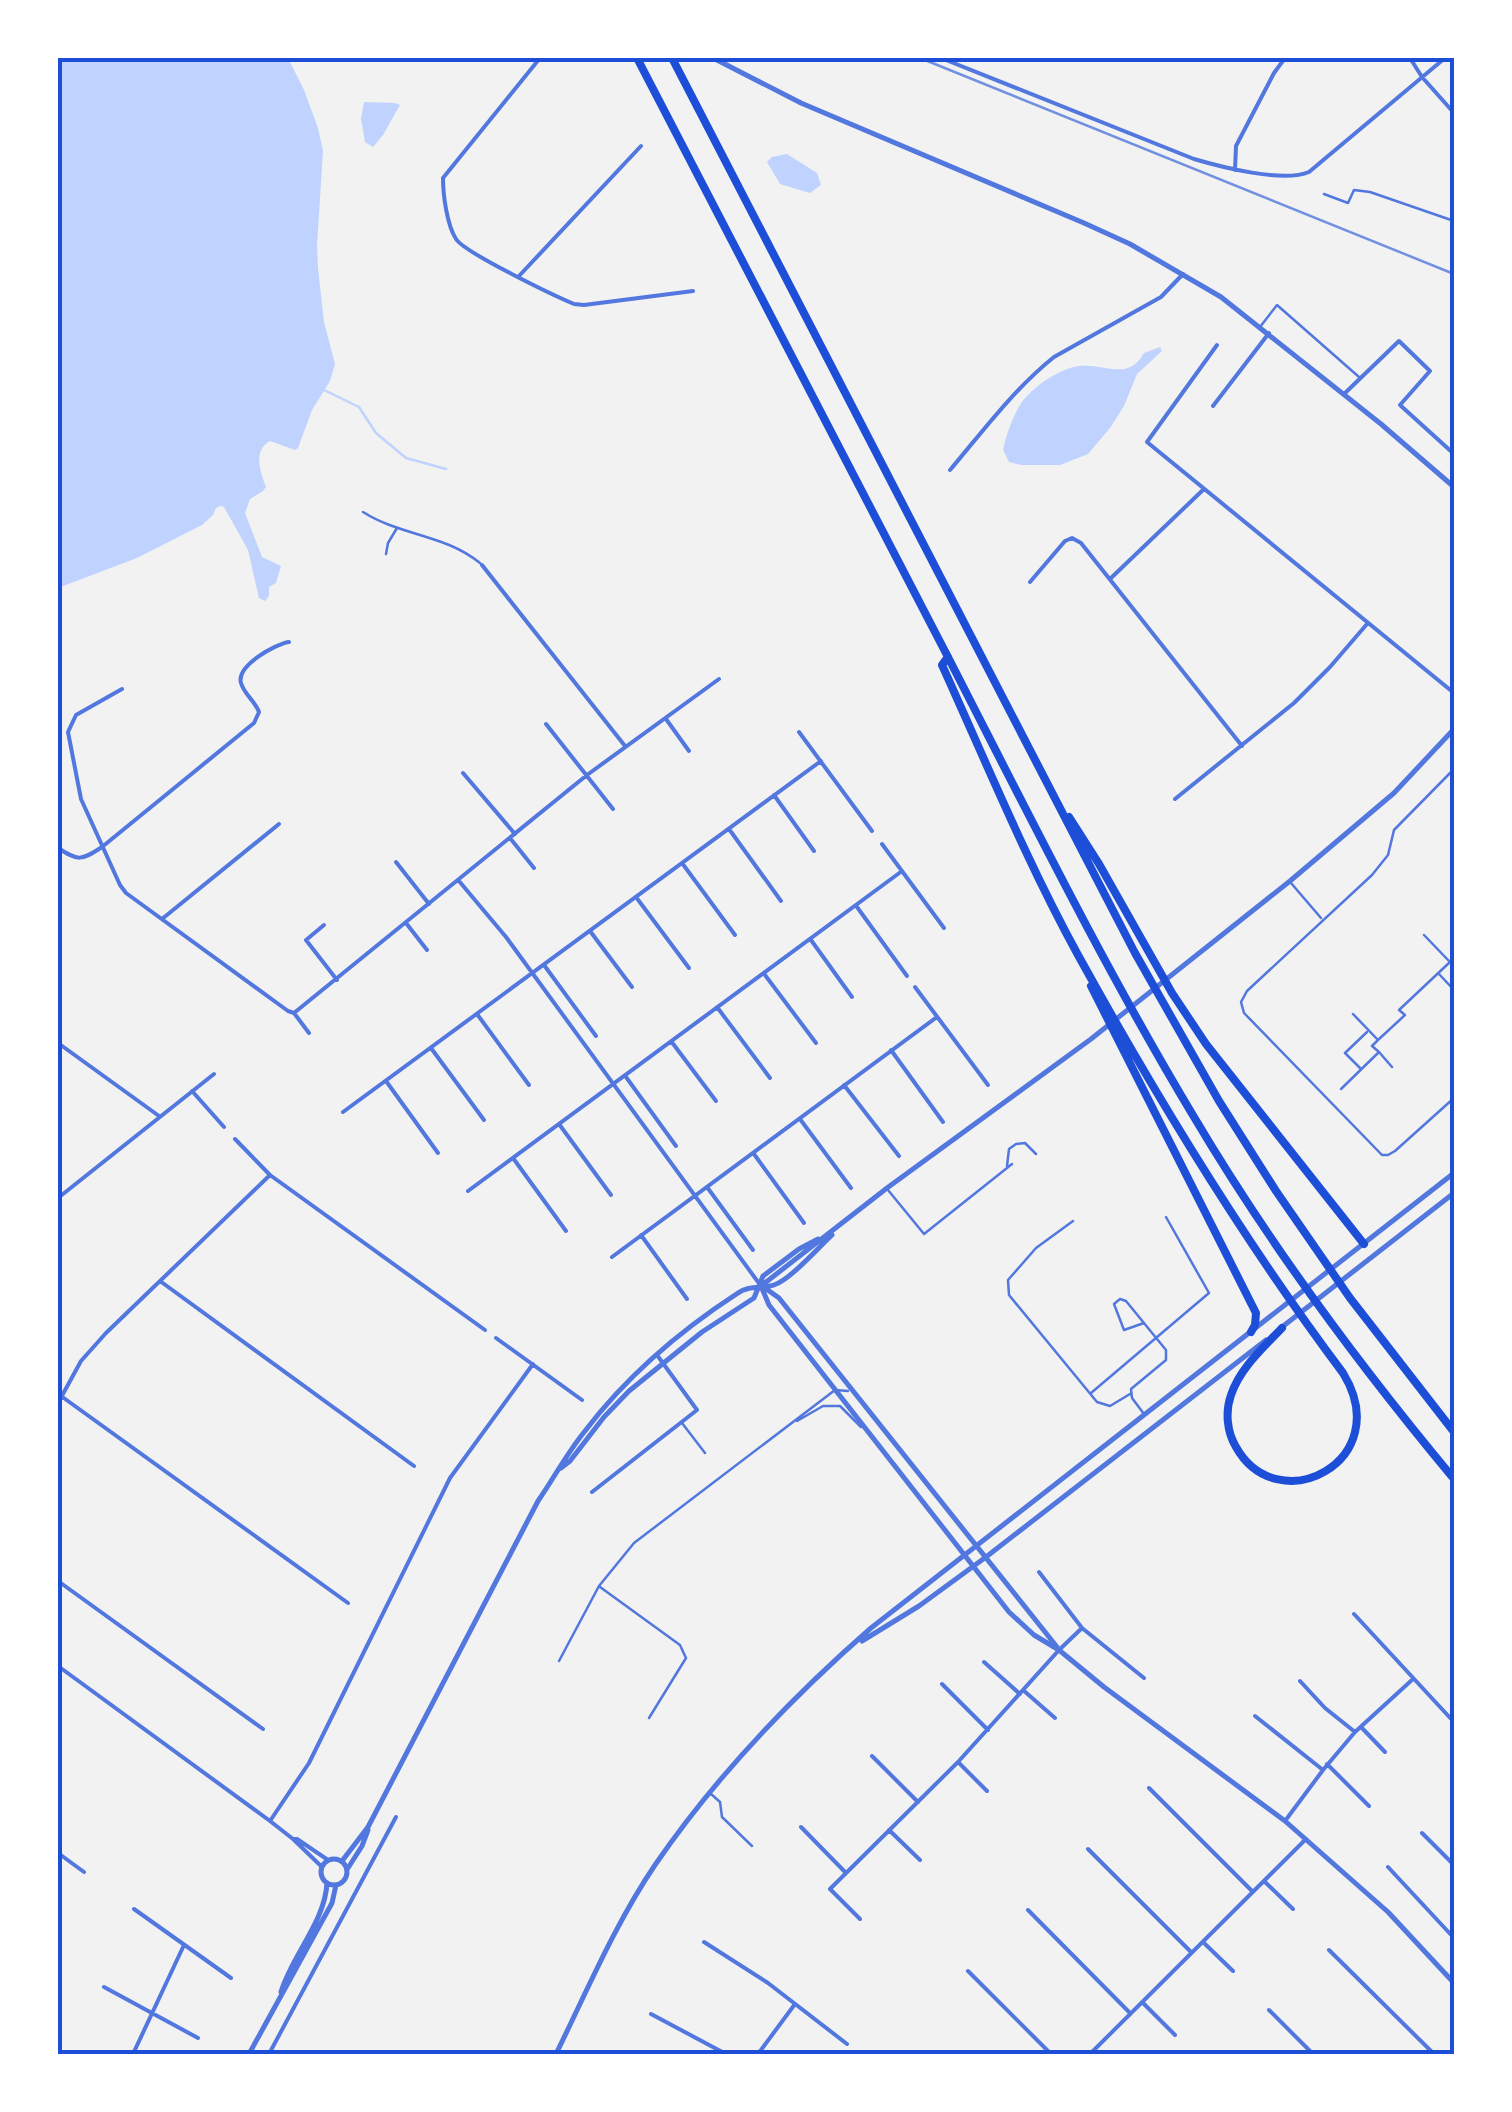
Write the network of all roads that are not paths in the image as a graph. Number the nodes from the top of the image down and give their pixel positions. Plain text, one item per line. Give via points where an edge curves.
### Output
1 (540, 58) edge
2 (637, 58) edge
3 (672, 58) edge
4 (713, 58) edge
5 (941, 58) edge
6 (1285, 58) edge
7 (1410, 58) edge
8 (1446, 58) edge
9 (1422, 77) junction
10 (1454, 113) edge
11 (641, 146) dead end
12 (1235, 170) junction
13 (1324, 194) dead end
14 (1454, 221) edge
15 (1184, 274) junction
16 (519, 276) junction
17 (693, 291) dead end
18 (1260, 326) junction
19 (1270, 334) junction
20 (1218, 345) dead end
21 (1360, 378) junction
22 (1344, 394) junction
23 (1213, 406) dead end
24 (1454, 454) edge
25 (950, 470) dead end
26 (1454, 486) edge
27 (1204, 489) junction
28 (364, 512) dead end
29 (396, 528) junction
30 (386, 554) dead end
31 (482, 565) joint
32 (1111, 578) junction
33 (1030, 582) dead end
34 (1368, 622) junction
35 (289, 642) dead end
36 (948, 657) junction
37 (719, 679) dead end
38 (122, 689) dead end
39 (1454, 693) edge
40 (665, 717) junction
41 (546, 724) dead end
42 (1454, 730) edge
43 (800, 732) dead end
44 (625, 746) junction
45 (1242, 746) junction
46 (689, 751) dead end
47 (821, 761) junction
48 (1454, 769) edge
49 (464, 772) dead end
50 (587, 775) junction
51 (774, 796) junction
52 (1176, 799) dead end
53 (1056, 801) junction
54 (613, 808) dead end
55 (278, 824) dead end
56 (729, 829) junction
57 (872, 831) dead end
58 (512, 836) junction
59 (882, 844) dead end
60 (102, 847) junction
61 (58, 848) edge
62 (814, 851) dead end
63 (396, 862) dead end
64 (682, 863) junction
65 (534, 868) dead end
66 (902, 871) junction
67 (458, 880) junction
68 (1290, 882) junction
69 (636, 897) junction
70 (782, 900) dead end
71 (430, 904) junction
72 (856, 905) junction
73 (162, 919) junction
74 (1323, 920) junction
75 (406, 923) junction
76 (324, 924) dead end
77 (944, 928) dead end
78 (590, 931) junction
79 (736, 935) dead end
80 (1424, 935) dead end
81 (810, 939) junction
82 (427, 950) dead end
83 (1078, 954) junction
84 (1450, 962) junction
85 (544, 965) junction
86 (689, 968) dead end
87 (1454, 968) edge
88 (763, 973) junction
89 (1438, 973) junction
90 (532, 974) junction
91 (908, 976) dead end
92 (336, 980) junction
93 (915, 986) dead end
94 (632, 987) dead end
95 (1454, 990) edge
96 (852, 997) dead end
97 (717, 1007) junction
98 (294, 1013) junction
99 (477, 1014) junction
100 (1353, 1014) dead end
101 (937, 1016) junction
102 (1369, 1030) junction
103 (309, 1033) dead end
104 (596, 1036) dead end
105 (1378, 1040) junction
106 (671, 1042) junction
107 (58, 1043) edge
108 (816, 1043) dead end
109 (431, 1048) junction
110 (892, 1050) junction
111 (1379, 1052) junction
112 (1392, 1067) dead end
113 (1361, 1070) junction
114 (214, 1074) dead end
115 (625, 1075) junction
116 (770, 1078) dead end
117 (386, 1081) junction
118 (614, 1084) junction
119 (844, 1085) junction
120 (988, 1085) dead end
121 (530, 1086) dead end
122 (1341, 1089) dead end
123 (192, 1091) junction
124 (1454, 1098) edge
125 (716, 1100) dead end
126 (343, 1112) dead end
127 (160, 1116) junction
128 (799, 1118) junction
129 (484, 1120) dead end
130 (944, 1122) dead end
131 (559, 1124) junction
132 (224, 1127) dead end
133 (234, 1139) dead end
134 (676, 1146) dead end
135 (438, 1153) dead end
136 (752, 1153) junction
137 (1036, 1154) dead end
138 (898, 1156) dead end
139 (513, 1158) junction
140 (1012, 1164) dead end
141 (1008, 1168) junction
142 (1454, 1173) edge
143 (270, 1175) junction
144 (707, 1187) junction
145 (850, 1188) dead end
146 (887, 1188) junction
147 (468, 1191) dead end
148 (1454, 1193) edge
149 (611, 1194) dead end
150 (694, 1196) junction
151 (58, 1198) edge
152 (1166, 1217) dead end
153 (1073, 1221) dead end
154 (804, 1223) dead end
155 (841, 1225) junction
156 (566, 1231) dead end
157 (641, 1235) junction
158 (1364, 1244) junction
159 (753, 1250) dead end
160 (612, 1257) dead end
161 (1372, 1257) junction
162 (160, 1282) junction
163 (761, 1286) junction
164 (687, 1299) dead end
165 (1144, 1323) junction
166 (1282, 1328) junction
167 (485, 1330) dead end
168 (1251, 1332) junction
169 (496, 1338) dead end
170 (1156, 1338) junction
171 (657, 1355) junction
172 (662, 1363) junction
173 (532, 1364) junction
174 (834, 1388) junction
175 (855, 1391) junction
176 (1090, 1394) junction
177 (1130, 1394) junction
178 (61, 1396) junction
179 (582, 1400) dead end
180 (58, 1403) edge
181 (1145, 1415) junction
182 (681, 1422) junction
183 (786, 1426) junction
184 (1454, 1432) edge
185 (875, 1441) junction
186 (705, 1452) dead end
187 (414, 1466) dead end
188 (559, 1469) junction
189 (1454, 1478) edge
190 (592, 1492) dead end
191 (977, 1545) junction
192 (964, 1556) junction
193 (986, 1557) junction
194 (973, 1566) junction
195 (1039, 1572) dead end
196 (58, 1581) edge
197 (599, 1586) junction
198 (348, 1604) dead end
199 (1354, 1614) dead end
200 (1082, 1628) junction
201 (846, 1650) junction
202 (1058, 1650) junction
203 (559, 1661) dead end
204 (984, 1662) dead end
205 (58, 1666) edge
206 (1144, 1678) dead end
207 (1413, 1679) junction
208 (1300, 1680) dead end
209 (942, 1684) dead end
210 (1022, 1692) junction
211 (1255, 1716) dead end
212 (649, 1718) dead end
213 (1055, 1718) dead end
214 (1453, 1720) edge
215 (1360, 1727) junction
216 (263, 1730) dead end
217 (988, 1730) junction
218 (1355, 1732) junction
219 (1385, 1752) dead end
220 (872, 1756) dead end
221 (958, 1762) junction
222 (1328, 1764) junction
223 (1322, 1770) junction
224 (1149, 1788) dead end
225 (987, 1791) dead end
226 (710, 1794) junction
227 (918, 1802) junction
228 (1369, 1806) dead end
229 (396, 1817) dead end
230 (270, 1821) junction
231 (1285, 1821) junction
232 (368, 1827) junction
233 (800, 1827) dead end
234 (889, 1830) junction
235 (1422, 1832) dead end
236 (292, 1838) junction
237 (1306, 1838) junction
238 (752, 1846) dead end
239 (1088, 1849) dead end
240 (58, 1852) edge
241 (328, 1860) junction
242 (920, 1860) dead end
243 (342, 1861) junction
244 (1454, 1865) edge
245 (1388, 1867) dead end
246 (322, 1868) junction
247 (347, 1869) junction
248 (84, 1872) dead end
249 (846, 1873) junction
250 (1264, 1880) junction
251 (327, 1882) junction
252 (336, 1884) junction
253 (1253, 1892) junction
254 (134, 1909) dead end
255 (1028, 1910) dead end
256 (1292, 1910) dead end
257 (860, 1919) dead end
258 (1454, 1938) edge
259 (310, 1939) junction
260 (1203, 1941) junction
261 (704, 1942) dead end
262 (184, 1945) junction
263 (326, 1948) junction
264 (1329, 1950) dead end
265 (1192, 1952) junction
266 (968, 1971) dead end
267 (1233, 1971) dead end
268 (231, 1978) dead end
269 (1454, 1983) edge
270 (104, 1987) dead end
271 (1142, 2002) junction
272 (795, 2004) junction
273 (1269, 2010) dead end
274 (152, 2013) junction
275 (651, 2014) dead end
276 (1131, 2014) junction
277 (1175, 2035) dead end
278 (198, 2038) dead end
279 (846, 2044) dead end
280 (133, 2054) edge
281 (249, 2054) edge
282 (269, 2054) edge
283 (556, 2054) edge
284 (726, 2054) edge
285 (758, 2054) edge
286 (1051, 2054) edge
287 (1090, 2054) edge
288 (1314, 2054) edge
289 (1434, 2054) edge

1 - 16 street via 443,178 455,238
2 - 36 highway
3 - 53 highway
4 - 15 street via 802,103 1084,222
5 - 12 street
6 - 12 street via 1236,146
7 - 9 street
8 - 9 street
9 - 10 street
9 - 12 street via 1309,172
11 - 16 street
13 - 14 street via 1348,202 1354,190 1370,192
15 - 18 street
15 - 25 street via 1161,296 1039,369
16 - 17 street via 584,305
18 - 19 street
18 - 21 street via 1277,304
19 - 22 street
19 - 23 street
20 - 27 street via 1147,442
21 - 22 street
21 - 24 street via 1399,340 1430,371 1400,405
22 - 26 street
27 - 32 street
27 - 34 street
28 - 29 street
29 - 30 street
29 - 31 street via 452,545
31 - 44 street
32 - 33 street via 1072,538
32 - 45 street
34 - 39 street
34 - 45 street via 1294,703
35 - 60 street via 245,668 240,678 259,712 254,723
36 - 83 highway via 942,665
36 - 189 highway via 1194,1119 1327,1317
37 - 40 street
38 - 60 street via 76,715 68,732 81,800
40 - 44 street
40 - 46 street
41 - 50 street
42 - 68 street
43 - 47 street
44 - 50 street
45 - 52 street
47 - 51 street
47 - 57 street
48 - 74 street via 1394,830 1388,855 1372,874
49 - 58 street
50 - 54 street
50 - 58 street
51 - 56 street
51 - 62 street
53 - 158 highway via 1206,1044
53 - 184 highway via 1219,1101 1350,1298
55 - 73 street
56 - 64 street
56 - 70 street
58 - 65 street
58 - 67 street
59 - 66 street
60 - 61 street via 81,859
60 - 73 street via 126,893
63 - 71 street
64 - 69 street
64 - 79 street
66 - 72 street
66 - 77 street
67 - 71 street
67 - 90 street
68 - 74 street
68 - 146 street
69 - 78 street
69 - 86 street
71 - 75 street
72 - 81 street
72 - 91 street
73 - 98 street
74 - 124 street via 1248,990 1244,1013 1382,1155
75 - 82 street
75 - 92 street
76 - 92 street via 306,940
78 - 85 street
78 - 94 street
80 - 84 street
81 - 88 street
81 - 96 street
83 - 166 highway via 1191,1150 1353,1391 1358,1421 1352,1443 1331,1468 1306,1479 1278,1479 1257,1470 1240,1454 1229,1428 1228,1404 1237,1381
83 - 168 highway via 1256,1313
84 - 87 street
84 - 89 street
85 - 90 street
85 - 104 street
88 - 97 street
88 - 108 street
89 - 95 street
89 - 105 street
90 - 99 street
90 - 118 street
92 - 98 street
93 - 101 street
97 - 106 street
97 - 116 street
98 - 103 street
99 - 109 street
99 - 121 street
100 - 102 street
101 - 110 street
101 - 120 street
102 - 105 street
102 - 113 street via 1345,1053
105 - 111 street via 1372,1046
106 - 115 street
106 - 125 street
107 - 127 street
109 - 117 street
109 - 129 street
110 - 119 street
110 - 130 street
111 - 112 street
111 - 113 street
113 - 122 street
114 - 123 street
115 - 118 street
115 - 134 street
117 - 126 street
117 - 135 street
118 - 131 street
118 - 150 street
119 - 128 street
119 - 138 street
123 - 127 street
123 - 132 street
127 - 151 street
128 - 136 street
128 - 145 street
131 - 139 street
131 - 149 street
133 - 143 street
136 - 144 street
136 - 154 street
137 - 141 street via 1016,1144
139 - 147 street
139 - 156 street
140 - 141 street
141 - 146 street via 924,1234
142 - 158 street
143 - 162 street
143 - 167 street
144 - 150 street
144 - 159 street
146 - 155 street
148 - 161 street
150 - 157 street
150 - 163 street
152 - 170 street via 1209,1294
153 - 176 street via 1008,1280 1009,1296
155 - 163 street via 783,1280
155 - 163 street via 773,1268
157 - 160 street
157 - 164 street
158 - 161 street
158 - 168 street
161 - 166 street
162 - 178 street via 106,1333
162 - 187 street
163 - 171 street via 743,1289
163 - 172 street via 754,1298
163 - 174 street
163 - 175 street via 779,1298
165 - 165 street via 1126,1302 1114,1304 1124,1330
165 - 170 street
166 - 193 street
168 - 181 street
169 - 173 street
170 - 176 street
170 - 177 street via 1166,1360
171 - 172 street
171 - 188 street via 601,1411
172 - 182 street via 697,1410
172 - 188 street
173 - 179 street
173 - 230 street via 450,1478 309,1764
174 - 175 street
174 - 183 street
174 - 185 street
175 - 191 street
176 - 177 street via 1110,1406
177 - 181 street
178 - 180 street
178 - 198 street
181 - 191 street
182 - 186 street
182 - 190 street
183 - 185 street via 823,1406 840,1406
183 - 197 street via 634,1543
185 - 192 street
188 - 232 street
191 - 192 street
191 - 193 street
192 - 194 street
192 - 201 street
193 - 194 street
193 - 202 street
194 - 201 street
194 - 202 street via 1010,1612
195 - 200 street
196 - 216 street
197 - 203 street
197 - 212 street via 680,1645 686,1658
199 - 207 street
200 - 202 street
200 - 206 street
201 - 226 street
202 - 210 street
202 - 231 street
204 - 210 street
205 - 230 street
207 - 214 street
207 - 215 street
208 - 218 street
209 - 217 street
210 - 213 street
210 - 217 street
211 - 223 street
215 - 218 street
215 - 219 street
217 - 221 street
218 - 222 street
220 - 227 street
221 - 225 street
221 - 227 street
222 - 223 street
222 - 228 street
223 - 231 street
224 - 253 street
226 - 238 street via 720,1802 722,1817
226 - 283 street via 645,1882
227 - 234 street
229 - 263 street
230 - 236 street
231 - 237 street
232 - 243 street
232 - 247 street
233 - 249 street
234 - 242 street
234 - 249 street
235 - 244 street
236 - 241 street
236 - 246 street
237 - 250 street
237 - 269 street
239 - 265 street
240 - 248 street
241 - 243 street
241 - 246 street
243 - 247 street
245 - 258 street
246 - 251 street
247 - 252 street
249 - 257 street via 830,1889
250 - 253 street
250 - 256 street
251 - 252 street
251 - 259 street
252 - 259 street
253 - 260 street
254 - 262 street
255 - 276 street
259 - 263 street
259 - 281 street
260 - 265 street
260 - 267 street
261 - 272 street
262 - 268 street
262 - 274 street
263 - 282 street
264 - 289 street
265 - 271 street
266 - 286 street
270 - 274 street
271 - 276 street
271 - 277 street
272 - 279 street
272 - 285 street
273 - 288 street
274 - 278 street
274 - 280 street
275 - 284 street
276 - 287 street

